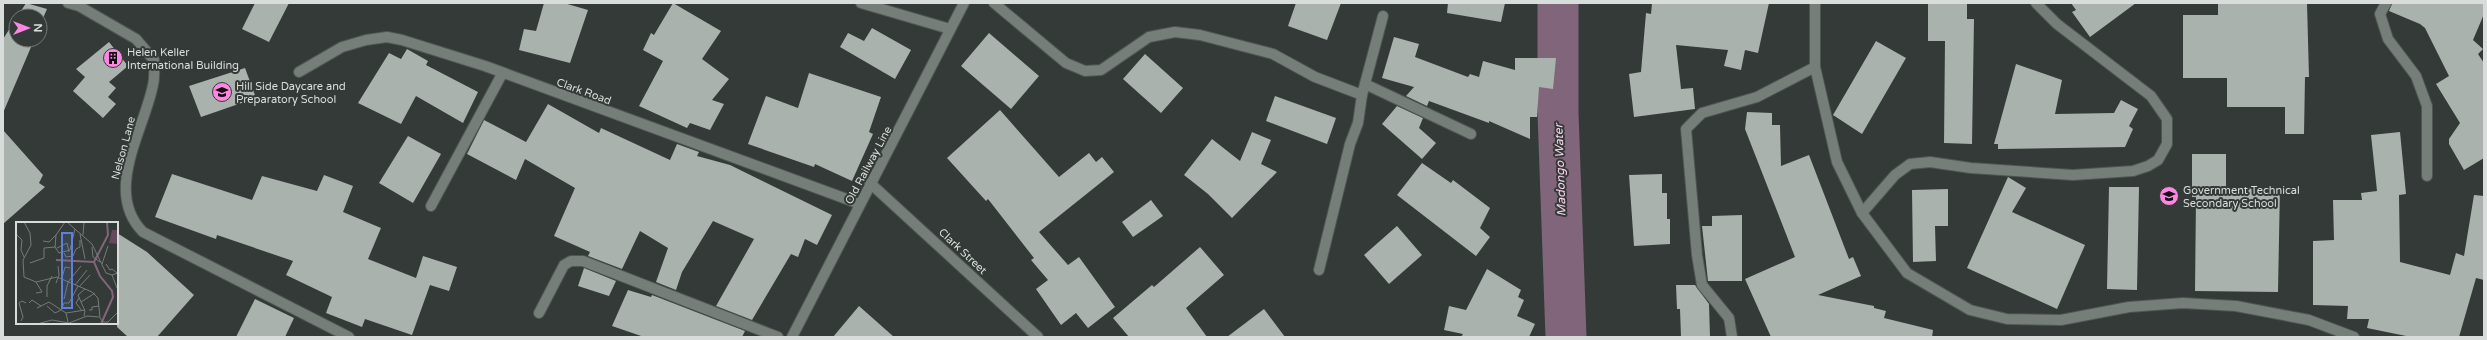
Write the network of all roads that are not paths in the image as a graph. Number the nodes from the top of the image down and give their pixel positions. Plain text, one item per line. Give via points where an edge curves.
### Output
1 (68, 3) edge
2 (861, 3) edge
3 (964, 3) edge
4 (994, 3) edge
5 (1815, 3) edge
6 (2036, 3) edge
7 (2386, 3) edge
8 (80, 5) edge
9 (1383, 16) dead end
10 (950, 29) junction
11 (1815, 67) junction
12 (299, 72) dead end
13 (502, 74) junction
14 (1365, 84) junction
15 (1362, 95) junction
16 (1471, 134) dead end
17 (2426, 176) dead end
18 (870, 183) junction
19 (860, 204) junction
20 (431, 206) dead end
21 (1862, 213) junction
22 (1318, 270) dead end
23 (539, 313) dead end
24 (349, 337) edge
25 (778, 337) edge
26 (792, 337) edge
27 (1038, 337) edge
28 (1732, 337) edge
29 (2354, 337) edge

1 - 8 street, Nelson Lane
2 - 10 street
3 - 10 street, Old Railway Line
4 - 15 street via 1066,63 1085,70 1101,70 1149,37 1175,32 1200,35 1273,54 1315,77
5 - 11 street
6 - 21 street via 2057,24 2151,96 2167,119 2167,144 2158,160 2133,170 2073,175 1930,162 1910,164 1895,175
7 - 17 street via 2380,14 2388,39 2416,76 2427,106
8 - 24 street, Nelson Lane via 136,39 154,60 154,84 125,182 127,206 134,223 143,232
9 - 14 street
10 - 18 street, Old Railway Line
11 - 21 street via 1837,162
11 - 28 street via 1758,97 1702,113 1686,129 1702,286 1729,318
12 - 13 street, Clark Road via 342,47 387,37
13 - 19 street, Clark Road
13 - 20 street
14 - 15 street
14 - 16 street
15 - 22 street via 1358,123 1350,144
18 - 19 street, Old Railway Line
18 - 27 street, Clark Street
19 - 26 street, Old Railway Line
21 - 29 street via 1907,273 1970,310 2007,319 2061,320 2128,307 2183,303 2236,306 2309,320
23 - 25 street via 564,265 571,261 583,261

